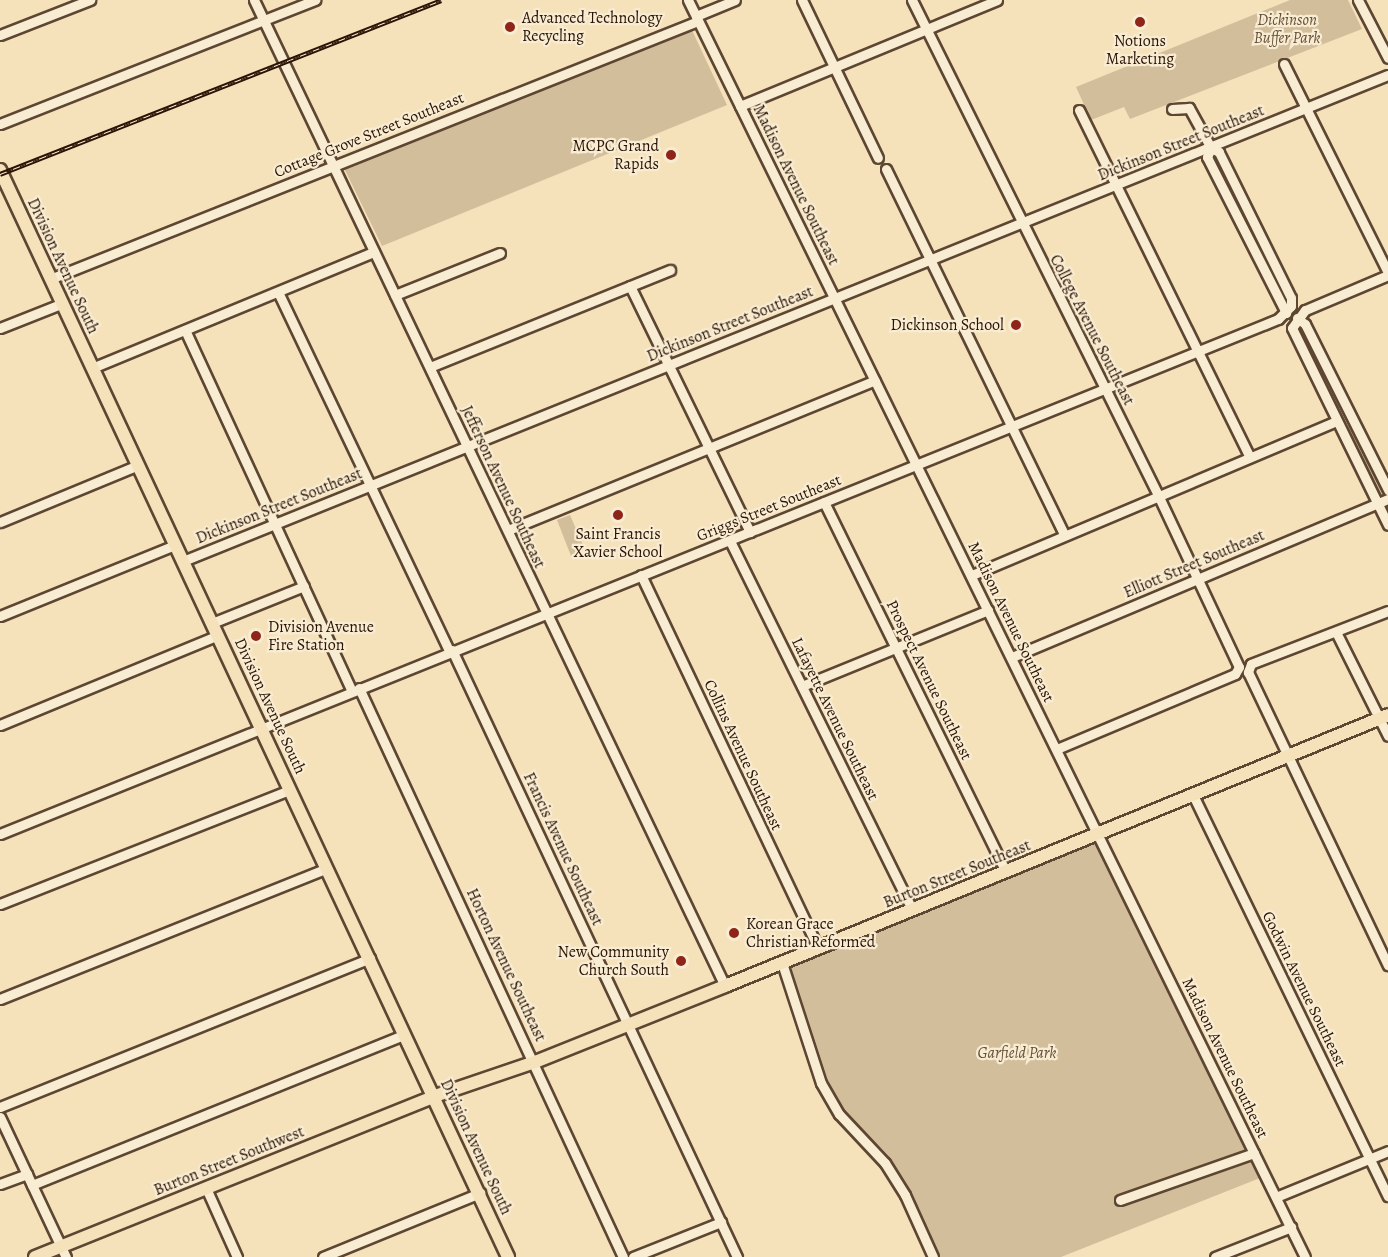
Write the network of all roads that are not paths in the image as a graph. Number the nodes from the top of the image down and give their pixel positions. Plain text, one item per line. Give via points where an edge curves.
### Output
1 (90, 0) edge
2 (254, 0) edge
3 (315, 0) edge
4 (688, 0) edge
5 (735, 0) edge
6 (802, 0) edge
7 (912, 0) edge
8 (997, 0) edge
9 (1358, 0) edge
10 (697, 18) junction
11 (263, 19) junction
12 (926, 29) junction
13 (0, 36) edge
14 (1388, 58) edge
15 (1284, 64) dead end
16 (834, 67) junction
17 (1388, 75) edge
18 (740, 106) junction
19 (1306, 108) junction
20 (1172, 109) dead end
21 (1079, 110) dead end
22 (0, 124) edge
23 (1211, 148) junction
24 (878, 158) dead end
25 (333, 164) junction
26 (886, 169) dead end
27 (0, 170) edge
28 (1116, 185) junction
29 (1022, 223) junction
30 (374, 252) junction
31 (500, 253) dead end
32 (929, 261) junction
33 (670, 270) dead end
34 (1388, 274) edge
35 (50, 279) junction
36 (630, 286) junction
37 (278, 292) junction
38 (395, 295) junction
39 (835, 297) junction
40 (63, 303) junction
41 (1297, 318) junction
42 (0, 328) edge
43 (185, 330) junction
44 (1198, 352) junction
45 (669, 365) junction
46 (430, 367) junction
47 (92, 368) junction
48 (875, 380) junction
49 (1106, 389) junction
50 (1337, 421) junction
51 (1011, 428) junction
52 (467, 446) junction
53 (708, 448) junction
54 (1250, 457) junction
55 (138, 465) junction
56 (917, 466) junction
57 (370, 484) junction
58 (1388, 490) edge
59 (1158, 495) junction
60 (1388, 498) edge
61 (824, 502) junction
62 (1377, 503) junction
63 (0, 522) edge
64 (274, 524) junction
65 (1388, 525) edge
66 (507, 530) junction
67 (750, 532) junction
68 (1064, 534) junction
69 (730, 541) junction
70 (176, 545) junction
71 (183, 561) junction
72 (641, 575) junction
73 (972, 575) junction
74 (1199, 579) junction
75 (304, 586) junction
76 (988, 610) junction
77 (1388, 610) edge
78 (546, 612) junction
79 (0, 616) edge
80 (212, 623) junction
81 (1336, 632) junction
82 (218, 635) junction
83 (896, 646) junction
84 (451, 651) junction
85 (1012, 657) junction
86 (802, 686) junction
87 (355, 689) junction
88 (1384, 716) edge
89 (0, 725) edge
90 (261, 727) junction
91 (1388, 736) edge
92 (1057, 748) junction
93 (1286, 757) junction
94 (290, 790) junction
95 (1193, 795) junction
96 (0, 834) edge
97 (1099, 834) junction
98 (327, 868) junction
99 (1006, 872) junction
100 (0, 904) edge
101 (912, 910) junction
102 (819, 948) junction
103 (370, 958) junction
104 (782, 963) junction
105 (1388, 965) edge
106 (725, 986) junction
107 (0, 999) edge
108 (629, 1024) junction
109 (405, 1034) junction
110 (535, 1062) junction
111 (435, 1096) junction
112 (0, 1107) edge
113 (0, 1117) edge
114 (1388, 1151) edge
115 (1254, 1153) junction
116 (1370, 1159) junction
117 (27, 1174) junction
118 (0, 1184) edge
119 (32, 1185) junction
120 (206, 1188) junction
121 (480, 1193) junction
122 (1276, 1197) junction
123 (1388, 1197) edge
124 (1120, 1200) dead end
125 (721, 1222) junction
126 (1291, 1227) junction
127 (64, 1252) edge
128 (35, 1257) edge
129 (237, 1257) edge
130 (323, 1257) edge
131 (508, 1257) edge
132 (623, 1257) edge
133 (633, 1257) edge
134 (737, 1257) edge
135 (933, 1257) edge
136 (1215, 1257) edge
137 (1305, 1257) edge

1 - 13 street
2 - 11 street, Jefferson Avenue Southeast
3 - 11 street
4 - 10 street, Madison Avenue Southeast
5 - 10 street, Cottage Grove Street Southeast
6 - 16 street
7 - 12 street, College Avenue Southeast
8 - 12 street
9 - 14 street
10 - 18 street, Madison Avenue Southeast
10 - 25 street, Cottage Grove Street Southeast
11 - 22 street
11 - 25 street, Jefferson Avenue Southeast
12 - 16 street
12 - 29 street, College Avenue Southeast
15 - 19 street
16 - 18 street
16 - 24 street
17 - 19 street, Dickinson Street Southeast
18 - 39 street, Madison Avenue Southeast
19 - 23 street, Dickinson Street Southeast
19 - 34 street
20 - 23 street via 1190,108
21 - 28 street
23 - 28 street, Dickinson Street Southeast
23 - 44 street, Griggs Street Southeast via 1219,152 1292,298 1286,313
25 - 30 street, Jefferson Avenue Southeast
25 - 35 street, Cottage Grove Street Southeast
26 - 32 street
27 - 35 main road, Division Avenue South
28 - 29 street, Dickinson Street Southeast
28 - 44 street
29 - 32 street, Dickinson Street Southeast
29 - 49 street, College Avenue Southeast
30 - 37 street
30 - 38 street, Jefferson Avenue Southeast
31 - 38 street
32 - 39 street, Dickinson Street Southeast
32 - 51 street
33 - 36 street
34 - 41 street via 1305,310
35 - 40 main road, Division Avenue South
36 - 45 street
36 - 46 street
37 - 43 street
37 - 57 street, Francis Avenue Southeast
38 - 46 street, Jefferson Avenue Southeast
39 - 45 street, Dickinson Street Southeast
39 - 48 street, Madison Avenue Southeast
40 - 42 street
40 - 47 main road, Division Avenue South
41 - 50 street via 1292,328
41 - 58 street via 1305,324
43 - 47 street
43 - 64 street, Horton Avenue Southeast
44 - 49 street, Griggs Street Southeast
44 - 54 street
45 - 52 street, Dickinson Street Southeast
45 - 53 street
46 - 52 street, Jefferson Avenue Southeast
47 - 55 main road, Division Avenue South
48 - 53 street
48 - 56 street, Madison Avenue Southeast
49 - 51 street, Griggs Street Southeast
49 - 59 street, College Avenue Southeast
50 - 54 street
50 - 62 street
51 - 56 street, Griggs Street Southeast
51 - 68 street
52 - 57 street, Dickinson Street Southeast
52 - 66 street, Jefferson Avenue Southeast
53 - 66 street
53 - 67 street
54 - 59 street
55 - 63 street
55 - 70 main road, Division Avenue South
56 - 61 street, Griggs Street Southeast
56 - 73 street, Madison Avenue Southeast
57 - 64 street, Dickinson Street Southeast
57 - 84 street, Francis Avenue Southeast
59 - 68 street
59 - 74 street, College Avenue Southeast
60 - 62 street, Elliott Street Southeast
61 - 67 street, Griggs Street Southeast
61 - 83 street, Prospect Avenue Southeast
62 - 65 street
62 - 74 street, Elliott Street Southeast
64 - 71 street, Dickinson Street Southeast
64 - 75 street, Horton Avenue Southeast
66 - 78 street, Jefferson Avenue Southeast
67 - 69 street, Griggs Street Southeast
68 - 73 street
69 - 72 street, Griggs Street Southeast
69 - 86 street, Lafayette Avenue Southeast
70 - 71 main road, Division Avenue South
70 - 79 street
71 - 80 main road, Division Avenue South
72 - 78 street, Griggs Street Southeast
72 - 102 street, Collins Avenue Southeast
73 - 76 street, Madison Avenue Southeast
74 - 85 street, Elliott Street Southeast
74 - 92 street, College Avenue Southeast via 1237,667
75 - 80 street
75 - 87 street, Horton Avenue Southeast
76 - 83 street
76 - 85 street, Madison Avenue Southeast
77 - 81 street
78 - 84 street, Griggs Street Southeast
78 - 106 street, Jefferson Avenue Southeast
80 - 82 main road, Division Avenue South
81 - 88 street
81 - 93 street via 1251,664 1248,677
82 - 89 street
82 - 90 main road, Division Avenue South
83 - 86 street
83 - 99 street, Prospect Avenue Southeast
84 - 87 street, Griggs Street Southeast
84 - 108 street, Francis Avenue Southeast
85 - 92 street, Madison Avenue Southeast
86 - 101 street, Lafayette Avenue Southeast
87 - 90 street, Griggs Street Southeast
87 - 110 street, Horton Avenue Southeast
88 - 91 street
88 - 93 main road, Burton Street Southeast
90 - 94 main road, Division Avenue South
90 - 96 street, Griggs Street Southeast
92 - 97 street, Madison Avenue Southeast
93 - 95 main road, Burton Street Southeast
93 - 105 street
94 - 98 main road, Division Avenue South
94 - 100 street
95 - 97 main road, Burton Street Southeast
95 - 116 street, Godwin Avenue Southeast
97 - 99 main road, Burton Street Southeast
97 - 115 street, Madison Avenue Southeast
98 - 103 main road, Division Avenue South
98 - 107 street
99 - 101 main road, Burton Street Southeast
101 - 102 main road, Burton Street Southeast
102 - 104 main road, Burton Street Southeast
103 - 109 main road, Division Avenue South
103 - 112 street
104 - 106 main road, Burton Street Southeast
104 - 135 street via 821,1083 839,1114 885,1163 905,1195
106 - 108 main road, Burton Street Southeast
108 - 110 main road, Burton Street Southeast
108 - 125 street, Francis Avenue Southeast
109 - 111 main road, Division Avenue South
109 - 119 street
110 - 111 main road, Burton Street Southeast
110 - 132 street, Horton Avenue Southeast
111 - 120 main road, Burton Street Southwest
111 - 121 main road, Division Avenue South
113 - 117 street
114 - 116 street
115 - 122 street, Madison Avenue Southeast
115 - 124 street
116 - 122 street
116 - 123 street, Godwin Avenue Southeast
117 - 118 street
117 - 119 street
119 - 127 street
120 - 127 main road, Burton Street Southwest
120 - 129 street
121 - 130 street
121 - 131 main road, Division Avenue South
122 - 126 street, Madison Avenue Southeast
125 - 133 street
125 - 134 street, Francis Avenue Southeast
126 - 136 street
126 - 137 street, Madison Avenue Southeast
127 - 128 main road, Burton Street Southwest

